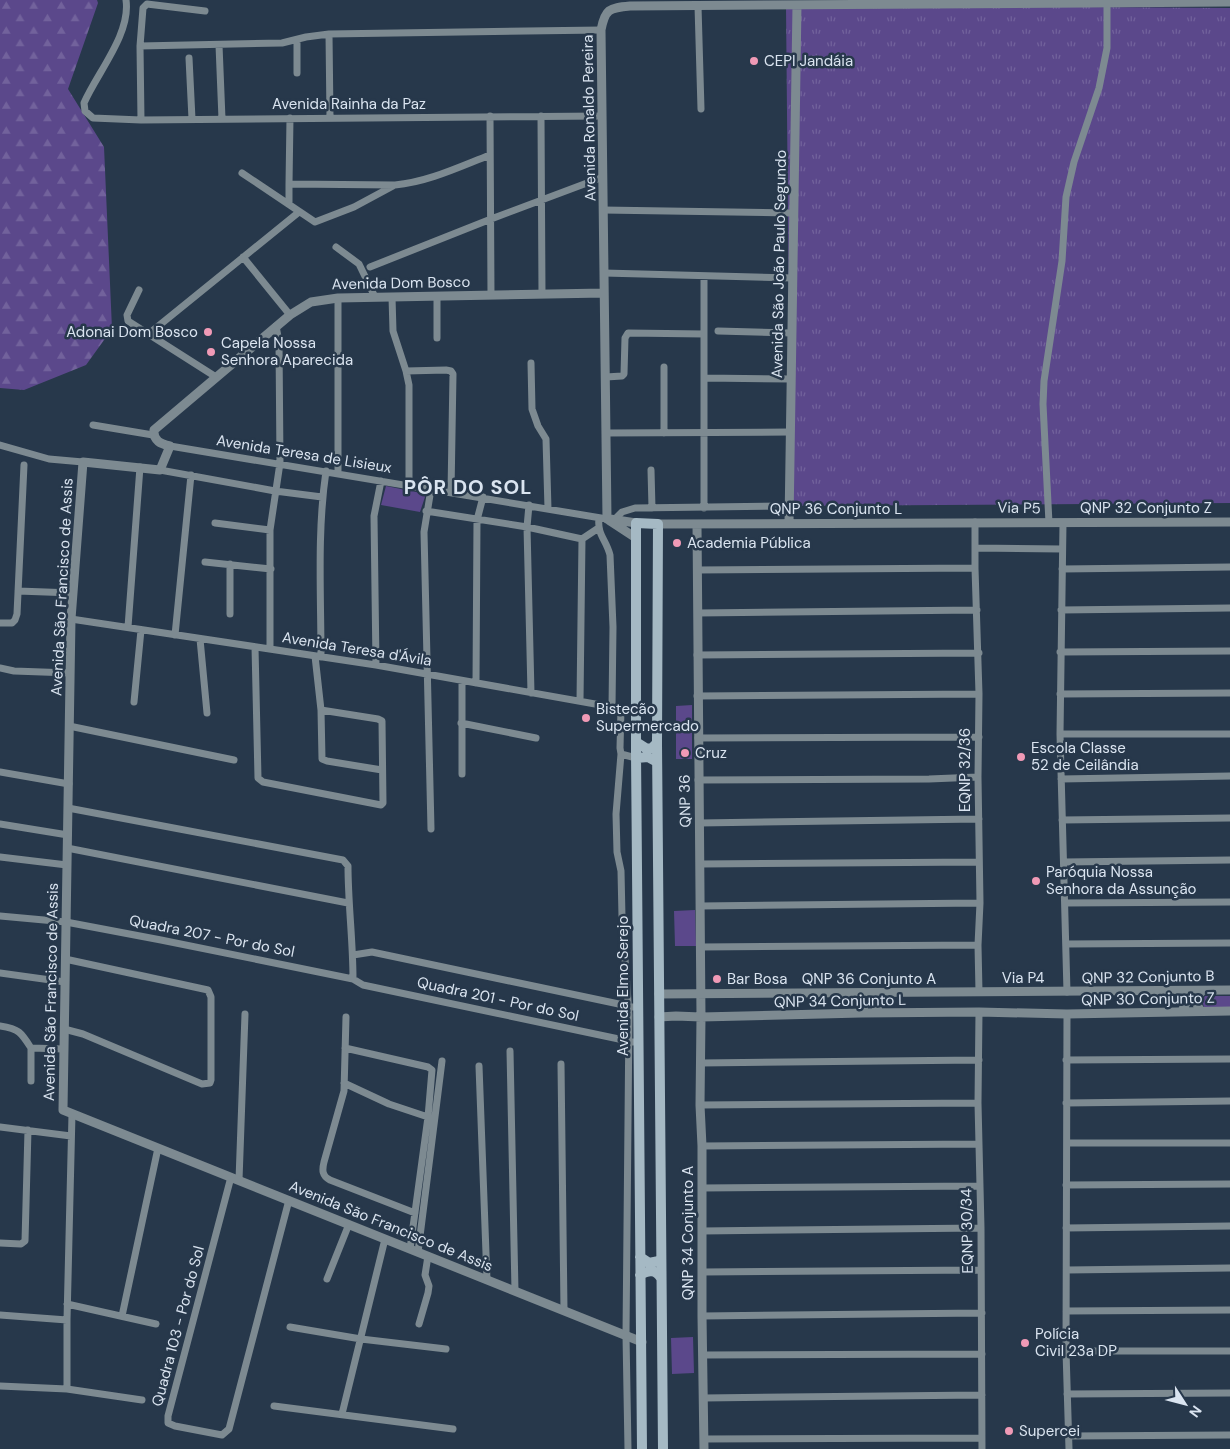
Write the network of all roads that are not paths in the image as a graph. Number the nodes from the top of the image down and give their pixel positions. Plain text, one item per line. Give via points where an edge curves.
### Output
1 (126, 0) edge
2 (1107, 1) edge
3 (772, 2) edge
4 (825, 2) edge
5 (871, 2) edge
6 (919, 2) edge
7 (955, 2) edge
8 (1230, 2) edge
9 (630, 3) edge
10 (668, 3) edge
11 (719, 3) edge
12 (797, 5) junction
13 (698, 6) junction
14 (205, 11) dead end
15 (601, 30) junction
16 (329, 34) junction
17 (297, 40) junction
18 (219, 45) junction
19 (140, 46) junction
20 (189, 58) dead end
21 (297, 73) dead end
22 (702, 109) dead end
23 (490, 116) junction
24 (541, 116) junction
25 (602, 116) junction
26 (290, 118) junction
27 (330, 118) junction
28 (192, 119) junction
29 (222, 119) junction
30 (141, 120) junction
31 (490, 155) junction
32 (242, 173) dead end
33 (603, 177) junction
34 (289, 184) junction
35 (395, 185) junction
36 (540, 200) junction
37 (289, 204) junction
38 (603, 210) junction
39 (299, 212) junction
40 (794, 213) junction
41 (491, 219) junction
42 (336, 247) dead end
43 (243, 257) junction
44 (370, 267) dead end
45 (604, 274) junction
46 (704, 276) junction
47 (793, 278) junction
48 (139, 290) dead end
49 (604, 293) junction
50 (542, 294) junction
51 (492, 295) junction
52 (437, 296) junction
53 (375, 297) junction
54 (392, 297) junction
55 (338, 298) junction
56 (290, 315) junction
57 (276, 326) junction
58 (151, 332) dead end
59 (718, 332) dead end
60 (792, 333) junction
61 (704, 334) junction
62 (438, 338) dead end
63 (531, 363) dead end
64 (664, 367) dead end
65 (406, 371) junction
66 (216, 377) junction
67 (606, 377) junction
68 (704, 378) junction
69 (791, 379) junction
70 (93, 425) dead end
71 (705, 432) junction
72 (790, 432) junction
73 (154, 433) junction
74 (606, 433) junction
75 (664, 433) junction
76 (0, 445) edge
77 (170, 446) junction
78 (83, 462) junction
79 (280, 463) junction
80 (24, 465) dead end
81 (140, 467) junction
82 (160, 470) junction
83 (651, 470) dead end
84 (326, 471) junction
85 (338, 474) junction
86 (191, 475) junction
87 (381, 481) junction
88 (409, 486) junction
89 (431, 489) junction
90 (275, 490) junction
91 (451, 492) junction
92 (322, 497) junction
93 (483, 497) junction
94 (529, 505) junction
95 (789, 506) junction
96 (652, 508) junction
97 (704, 508) junction
98 (548, 509) junction
99 (426, 511) junction
100 (607, 519) junction
101 (477, 520) junction
102 (975, 522) junction
103 (1230, 522) edge
104 (214, 523) dead end
105 (636, 523) junction
106 (789, 523) junction
107 (1049, 523) junction
108 (1063, 523) junction
109 (658, 524) junction
110 (697, 524) junction
111 (527, 527) junction
112 (597, 529) junction
113 (270, 530) junction
114 (636, 538) junction
115 (582, 539) junction
116 (975, 548) junction
117 (1062, 549) junction
118 (206, 562) dead end
119 (230, 564) junction
120 (1230, 567) edge
121 (975, 568) junction
122 (271, 569) junction
123 (1062, 569) junction
124 (697, 570) junction
125 (18, 591) junction
126 (73, 593) junction
127 (1230, 608) edge
128 (977, 610) junction
129 (1061, 610) junction
130 (698, 613) junction
131 (230, 614) dead end
132 (71, 619) junction
133 (0, 623) edge
134 (128, 627) junction
135 (141, 630) junction
136 (175, 635) junction
137 (200, 638) junction
138 (256, 646) junction
139 (270, 649) junction
140 (1230, 651) edge
141 (1060, 652) junction
142 (979, 653) junction
143 (697, 655) junction
144 (318, 656) junction
145 (376, 665) junction
146 (0, 668) edge
147 (70, 673) junction
148 (427, 673) junction
149 (462, 681) junction
150 (476, 683) junction
151 (531, 693) junction
152 (1230, 693) edge
153 (980, 694) junction
154 (1060, 694) junction
155 (697, 696) junction
156 (580, 701) junction
157 (134, 702) dead end
158 (612, 707) junction
159 (621, 708) junction
160 (321, 710) junction
161 (637, 710) junction
162 (207, 713) dead end
163 (461, 723) junction
164 (69, 726) junction
165 (1060, 734) junction
166 (1230, 734) edge
167 (979, 737) junction
168 (536, 738) dead end
169 (698, 738) junction
170 (636, 742) junction
171 (657, 743) junction
172 (621, 754) junction
173 (636, 758) junction
174 (234, 760) dead end
175 (658, 762) junction
176 (382, 770) junction
177 (0, 772) edge
178 (462, 774) dead end
179 (1230, 776) edge
180 (978, 777) junction
181 (1061, 779) junction
182 (698, 780) junction
183 (68, 784) junction
184 (68, 808) junction
185 (1230, 818) edge
186 (978, 819) junction
187 (1062, 820) junction
188 (698, 823) junction
189 (0, 824) edge
190 (431, 829) dead end
191 (68, 835) junction
192 (67, 848) junction
193 (0, 856) edge
194 (1230, 860) edge
195 (979, 862) junction
196 (1064, 862) junction
197 (700, 864) junction
198 (67, 865) junction
199 (1230, 902) edge
200 (348, 903) junction
201 (980, 903) junction
202 (1065, 903) junction
203 (700, 906) junction
204 (0, 916) edge
205 (66, 922) junction
206 (1230, 943) edge
207 (1066, 944) junction
208 (978, 945) junction
209 (700, 947) junction
210 (353, 955) junction
211 (65, 959) junction
212 (0, 973) edge
213 (353, 979) junction
214 (65, 982) junction
215 (1230, 990) edge
216 (1183, 991) junction
217 (1202, 991) junction
218 (979, 992) junction
219 (1067, 992) junction
220 (862, 993) junction
221 (879, 993) junction
222 (659, 994) junction
223 (700, 995) junction
224 (633, 1007) junction
225 (1182, 1011) junction
226 (1201, 1011) junction
227 (1230, 1011) edge
228 (979, 1012) junction
229 (878, 1013) junction
230 (245, 1014) dead end
231 (861, 1014) junction
232 (1067, 1014) junction
233 (346, 1017) dead end
234 (659, 1017) junction
235 (701, 1018) junction
236 (0, 1026) edge
237 (64, 1029) junction
238 (633, 1042) junction
239 (31, 1048) junction
240 (345, 1048) junction
241 (64, 1049) junction
242 (510, 1051) dead end
243 (1230, 1059) edge
244 (979, 1060) junction
245 (1066, 1060) junction
246 (442, 1062) dead end
247 (700, 1063) junction
248 (560, 1064) dead end
249 (479, 1066) dead end
250 (31, 1081) dead end
251 (344, 1083) junction
252 (1230, 1101) edge
253 (978, 1103) junction
254 (1066, 1103) junction
255 (700, 1105) junction
256 (72, 1114) junction
257 (428, 1117) junction
258 (0, 1127) edge
259 (28, 1130) junction
260 (71, 1136) junction
261 (1230, 1142) edge
262 (1067, 1143) junction
263 (979, 1144) junction
264 (702, 1146) junction
265 (158, 1148) junction
266 (235, 1179) junction
267 (1230, 1184) edge
268 (1066, 1185) junction
269 (980, 1186) junction
270 (702, 1188) junction
271 (289, 1200) junction
272 (415, 1213) junction
273 (349, 1224) junction
274 (1230, 1226) edge
275 (982, 1228) junction
276 (1066, 1228) junction
277 (702, 1231) junction
278 (385, 1239) junction
279 (0, 1243) edge
280 (414, 1250) junction
281 (428, 1256) junction
282 (640, 1257) junction
283 (661, 1258) junction
284 (1230, 1268) edge
285 (981, 1270) junction
286 (1066, 1270) junction
287 (703, 1272) junction
288 (640, 1275) junction
289 (661, 1278) junction
290 (327, 1279) dead end
291 (487, 1280) junction
292 (515, 1291) junction
293 (67, 1304) junction
294 (564, 1310) junction
295 (1230, 1310) edge
296 (1066, 1311) junction
297 (982, 1313) junction
298 (0, 1315) edge
299 (122, 1316) junction
300 (702, 1316) junction
301 (67, 1320) junction
302 (156, 1324) dead end
303 (419, 1324) dead end
304 (290, 1328) dead end
305 (626, 1335) junction
306 (361, 1338) junction
307 (642, 1342) junction
308 (446, 1349) dead end
309 (1066, 1351) junction
310 (1230, 1351) edge
311 (982, 1354) junction
312 (704, 1355) junction
313 (0, 1386) edge
314 (67, 1389) junction
315 (1067, 1394) junction
316 (1230, 1394) edge
317 (982, 1395) junction
318 (704, 1398) junction
319 (142, 1400) dead end
320 (274, 1406) dead end
321 (342, 1414) junction
322 (453, 1429) dead end
323 (1230, 1435) edge
324 (1069, 1436) junction
325 (982, 1438) junction
326 (704, 1439) junction
327 (628, 1449) edge
328 (642, 1449) edge
329 (663, 1449) edge
330 (704, 1449) edge
331 (982, 1449) edge
332 (1069, 1449) edge

1 - 30 street, Avenida Rainha da Paz via 123,26 84,107 87,114 96,119
2 - 7 street, Avenida Ronaldo Pereira
2 - 8 street, Avenida Ronaldo Pereira
2 - 107 street via 1107,48 1099,88 1066,197 1062,261 1044,381
3 - 11 street, Avenida Ronaldo Pereira
3 - 12 street, Avenida Ronaldo Pereira
4 - 5 street, Avenida Ronaldo Pereira
4 - 12 street, Avenida Ronaldo Pereira
5 - 6 street, Avenida Ronaldo Pereira
6 - 7 street, Avenida Ronaldo Pereira
9 - 10 street, Avenida Ronaldo Pereira
9 - 15 street, Avenida Ronaldo Pereira via 609,10
10 - 13 street, Avenida Ronaldo Pereira
11 - 13 street, Avenida Ronaldo Pereira
12 - 40 street, Avenida São João Paulo Segundo
13 - 22 street
14 - 19 street via 146,5 142,10
15 - 16 street
15 - 25 street, Avenida Ronaldo Pereira
16 - 17 street
16 - 27 street
17 - 18 street
17 - 21 street
18 - 19 street
18 - 29 street
19 - 30 street
20 - 28 street
23 - 24 street, Avenida Rainha da Paz
23 - 27 street, Avenida Rainha da Paz
23 - 31 street
24 - 25 street, Avenida Rainha da Paz
24 - 36 street
25 - 33 street, Avenida Ronaldo Pereira
26 - 27 street, Avenida Rainha da Paz
26 - 29 street, Avenida Rainha da Paz
26 - 34 street
28 - 29 street, Avenida Rainha da Paz
28 - 30 street, Avenida Rainha da Paz
31 - 35 street via 423,180
31 - 41 street
32 - 37 street
33 - 36 street
33 - 38 street, Avenida Ronaldo Pereira
34 - 35 street
34 - 37 street
35 - 39 street via 354,208 317,222
36 - 41 street
36 - 50 street
37 - 39 street
38 - 40 street
38 - 45 street, Avenida Ronaldo Pereira
39 - 43 street
40 - 47 street, Avenida São João Paulo Segundo
41 - 44 street
41 - 51 street
42 - 53 street via 358,264
43 - 56 street
43 - 58 street
45 - 46 street
45 - 49 street, Avenida Ronaldo Pereira
46 - 47 street
46 - 61 street
47 - 60 street, Avenida São João Paulo Segundo
48 - 66 street via 127,315 128,321
49 - 50 street, Avenida Dom Bosco
49 - 67 street, Avenida Ronaldo Pereira
50 - 51 street, Avenida Dom Bosco
51 - 52 street, Avenida Dom Bosco
52 - 54 street, Avenida Dom Bosco
52 - 62 street
53 - 54 street, Avenida Dom Bosco
53 - 55 street, Avenida Dom Bosco
54 - 65 street via 392,331
55 - 56 street, Avenida Dom Bosco via 311,302
55 - 85 street
56 - 57 street, Avenida Dom Bosco
57 - 66 street, Avenida Dom Bosco
57 - 79 street
59 - 60 street
60 - 69 street, Avenida São João Paulo Segundo
61 - 67 street via 628,333 625,338 624,374
61 - 68 street
63 - 98 street via 532,409 546,438
64 - 75 street
65 - 88 street
65 - 91 street via 446,370 454,377
66 - 73 street, Avenida Dom Bosco
67 - 74 street, Avenida Ronaldo Pereira
68 - 69 street
68 - 71 street
69 - 72 street, Avenida São João Paulo Segundo
70 - 73 street
71 - 72 street
71 - 75 street
71 - 97 street
72 - 95 street, Avenida São João Paulo Segundo
73 - 77 street, Avenida Teresa de Lisieux via 156,440
74 - 75 street
74 - 100 street, Avenida Ronaldo Pereira
76 - 78 street via 49,459
77 - 79 street, Avenida Teresa de Lisieux
77 - 82 street
78 - 81 street
78 - 126 street, Avenida São Francisco de Assis
79 - 84 street, Avenida Teresa de Lisieux
79 - 90 street
80 - 125 street
81 - 82 street
81 - 134 street
82 - 86 street
83 - 96 street
84 - 85 street, Avenida Teresa de Lisieux
84 - 92 street
85 - 87 street, Avenida Teresa de Lisieux
86 - 90 street
86 - 136 street
87 - 88 street, Avenida Teresa de Lisieux
87 - 145 street via 374,525
88 - 89 street, Avenida Teresa de Lisieux
89 - 91 street, Avenida Teresa de Lisieux
89 - 99 street
90 - 92 street
90 - 113 street
91 - 93 street, Avenida Teresa de Lisieux
92 - 144 street
93 - 94 street, Avenida Teresa de Lisieux
93 - 101 street
94 - 98 street, Avenida Teresa de Lisieux
94 - 111 street
95 - 97 street
95 - 106 street, Avenida São João Paulo Segundo
96 - 97 street
96 - 100 street via 635,508
98 - 100 street, Avenida Teresa de Lisieux
99 - 101 street
99 - 148 street
100 - 105 street
100 - 112 street
100 - 114 street
101 - 111 street
101 - 150 street
102 - 106 street, QNP 36 Conjunto L
102 - 107 street, Via P5
102 - 116 street, EQNP 32/36
103 - 108 street, QNP 32 Conjunto Z
104 - 113 street
105 - 109 main road
105 - 114 main road, Avenida Elmo Serejo
106 - 110 street, QNP 36 Conjunto L
107 - 108 street, Via P5
108 - 117 street
109 - 110 street
109 - 171 main road
110 - 124 street, QNP 36
111 - 115 street
111 - 151 street
112 - 115 street
112 - 158 street via 610,555
113 - 122 street
114 - 161 main road, Avenida Elmo Serejo
115 - 156 street
116 - 117 street
116 - 121 street, EQNP 32/36
117 - 123 street
118 - 119 street
119 - 122 street
119 - 131 street
120 - 123 street
121 - 124 street
121 - 128 street, EQNP 32/36
122 - 139 street
123 - 129 street
124 - 130 street, QNP 36
125 - 126 street
125 - 133 street via 15,620 10,624
126 - 132 street, Avenida São Francisco de Assis
127 - 129 street
128 - 130 street
128 - 142 street, EQNP 32/36
129 - 141 street
130 - 143 street, QNP 36
132 - 134 street, Avenida Teresa d'Ávila
132 - 147 street, Avenida São Francisco de Assis
134 - 135 street, Avenida Teresa d'Ávila
135 - 136 street, Avenida Teresa d'Ávila
135 - 157 street
136 - 137 street, Avenida Teresa d'Ávila
137 - 138 street, Avenida Teresa d'Ávila
137 - 162 street
138 - 139 street, Avenida Teresa d'Ávila
138 - 176 street via 259,780 380,806 383,803
139 - 144 street, Avenida Teresa d'Ávila
140 - 141 street
141 - 154 street
142 - 143 street
142 - 153 street, EQNP 32/36
143 - 155 street, QNP 36
144 - 145 street, Avenida Teresa d'Ávila
144 - 160 street
145 - 148 street, Avenida Teresa d'Ávila
146 - 147 street
147 - 164 street, Avenida São Francisco de Assis
148 - 149 street, Avenida Teresa d'Ávila
148 - 190 street
149 - 150 street, Avenida Teresa d'Ávila
149 - 163 street
150 - 151 street, Avenida Teresa d'Ávila
151 - 156 street, Avenida Teresa d'Ávila
152 - 154 street
153 - 155 street
153 - 167 street, EQNP 32/36
154 - 165 street
155 - 169 street, QNP 36
156 - 158 street, Avenida Teresa d'Ávila
158 - 159 street, Avenida Teresa d'Ávila
159 - 161 street, Avenida Teresa d'Ávila
159 - 172 street
160 - 176 street via 323,760
160 - 176 street via 382,721
161 - 170 main road, Avenida Elmo Serejo
163 - 168 street
163 - 178 street
164 - 174 street
164 - 183 street, Avenida São Francisco de Assis
165 - 166 street
165 - 181 street
167 - 169 street
167 - 180 street, EQNP 32/36
169 - 182 street, QNP 36
170 - 171 main road via 647,748
170 - 173 main road, Avenida Elmo Serejo
171 - 175 main road
172 - 173 street
172 - 224 street via 616,814 617,852
173 - 175 main road via 653,758
173 - 224 main road, Avenida Elmo Serejo
175 - 222 main road
177 - 183 street
179 - 181 street
180 - 182 street
180 - 186 street, EQNP 32/36
181 - 187 street
182 - 188 street, QNP 36
183 - 184 street, Avenida São Francisco de Assis
184 - 191 street, Avenida São Francisco de Assis
184 - 200 street via 343,860 348,866
185 - 187 street
186 - 188 street
186 - 195 street, EQNP 32/36
187 - 196 street
188 - 197 street, QNP 36
189 - 191 street
191 - 192 street, Avenida São Francisco de Assis
192 - 198 street, Avenida São Francisco de Assis
192 - 200 street
193 - 198 street
194 - 196 street
195 - 197 street
195 - 201 street, EQNP 32/36
196 - 202 street
197 - 203 street, QNP 36
198 - 205 street, Avenida São Francisco de Assis
199 - 202 street
200 - 210 street
201 - 203 street
201 - 208 street, EQNP 32/36
202 - 207 street
203 - 209 street, QNP 36
204 - 205 street, Quadra 207 - Por do Sol
205 - 211 street, Avenida São Francisco de Assis
205 - 213 street, Quadra 207 - Por do Sol
206 - 207 street
207 - 219 street
208 - 209 street
208 - 218 street, EQNP 32/36
209 - 223 street, QNP 36
210 - 213 street
210 - 224 street, Quadra 201 - Por do Sol via 372,952
211 - 214 street, Avenida São Francisco de Assis
211 - 237 street via 208,990 211,997 212,1080 202,1084
212 - 214 street
213 - 238 street, Quadra 201 - Por do Sol via 363,986
214 - 237 street, Avenida São Francisco de Assis
215 - 217 street, QNP 32 Conjunto B
216 - 217 street, QNP 32 Conjunto B
216 - 219 street, QNP 32 Conjunto B
216 - 225 street via 1187,1001
217 - 226 street via 1196,1001
218 - 219 street, Via P4
218 - 221 street, QNP 36 Conjunto A
220 - 221 street, QNP 36 Conjunto A
220 - 223 street, QNP 36 Conjunto A
220 - 231 street via 866,1003
221 - 229 street via 875,1003
222 - 223 street
222 - 234 main road
223 - 235 street, QNP 36
224 - 238 main road, Avenida Elmo Serejo
225 - 226 street, QNP 30 Conjunto Z
225 - 232 street, QNP 30 Conjunto Z
226 - 227 street, QNP 30 Conjunto Z
228 - 229 street, QNP 34 Conjunto L
228 - 232 street
228 - 244 street, EQNP 30/34
229 - 231 street, QNP 34 Conjunto L
230 - 266 street
231 - 235 street, QNP 34 Conjunto L
232 - 245 street
233 - 240 street
234 - 235 street
234 - 283 main road
235 - 247 street, QNP 34 Conjunto A
236 - 239 street via 19,1031
237 - 241 street, Avenida São Francisco de Assis
238 - 282 main road, Avenida Elmo Serejo
238 - 305 street
239 - 241 street
239 - 250 street
240 - 251 street
240 - 257 street via 430,1068
241 - 256 street, Avenida São Francisco de Assis via 63,1110
242 - 292 street
243 - 245 street
244 - 247 street
244 - 253 street, EQNP 30/34
245 - 254 street
246 - 280 street
247 - 255 street, QNP 34 Conjunto A
248 - 294 street
249 - 291 street
251 - 257 street via 389,1104
251 - 272 street via 342,1101 322,1169 324,1175
252 - 254 street
253 - 255 street
253 - 263 street, EQNP 30/34
254 - 262 street
255 - 264 street, QNP 34 Conjunto A
256 - 260 street
256 - 265 street, Avenida São Francisco de Assis
257 - 272 street
258 - 259 street
259 - 260 street
259 - 279 street via 25,1241 21,1244
260 - 293 street
261 - 262 street
262 - 268 street
263 - 264 street
263 - 269 street, EQNP 30/34
264 - 270 street, QNP 34 Conjunto A
265 - 266 street, Avenida São Francisco de Assis
265 - 299 street
266 - 271 street, Avenida São Francisco de Assis
266 - 271 street, Quadra 103 - Por do Sol via 168,1416 168,1423 175,1426 222,1435 229,1429
267 - 268 street
268 - 276 street
269 - 270 street
269 - 275 street, EQNP 30/34
270 - 277 street, QNP 34 Conjunto A
271 - 273 street, Avenida São Francisco de Assis
272 - 280 street
273 - 278 street, Avenida São Francisco de Assis
273 - 290 street
274 - 276 street
275 - 277 street
275 - 285 street, EQNP 30/34
276 - 286 street
277 - 287 street, QNP 34 Conjunto A
278 - 280 street, Avenida São Francisco de Assis
278 - 306 street
280 - 281 street, Avenida São Francisco de Assis
281 - 291 street, Avenida São Francisco de Assis
281 - 303 street via 425,1275 429,1286
282 - 283 main road via 649,1263
282 - 288 main road, Avenida Elmo Serejo
283 - 289 main road
284 - 286 street
285 - 287 street
285 - 297 street, EQNP 30/34
286 - 296 street
287 - 300 street, QNP 34 Conjunto A
288 - 289 main road via 655,1271
288 - 307 main road, Avenida Elmo Serejo
289 - 329 main road
291 - 292 street, Avenida São Francisco de Assis
292 - 294 street, Avenida São Francisco de Assis
293 - 299 street
293 - 301 street
294 - 305 street, Avenida São Francisco de Assis
295 - 296 street
296 - 309 street
297 - 300 street
297 - 311 street, EQNP 30/34
298 - 301 street
299 - 302 street
300 - 312 street, QNP 34 Conjunto A
301 - 314 street
304 - 306 street
305 - 307 street, Avenida São Francisco de Assis
305 - 327 street
306 - 308 street
306 - 321 street
307 - 328 main road, Avenida Elmo Serejo
309 - 310 street
309 - 315 street
311 - 312 street
311 - 317 street, EQNP 30/34
312 - 318 street, QNP 34 Conjunto A
313 - 314 street
314 - 319 street
315 - 316 street
315 - 324 street
317 - 318 street
317 - 325 street, EQNP 30/34
318 - 326 street, QNP 34 Conjunto A
320 - 321 street
321 - 322 street
323 - 324 street
324 - 332 street
325 - 326 street
325 - 331 street, EQNP 30/34
326 - 330 street, QNP 34 Conjunto A

